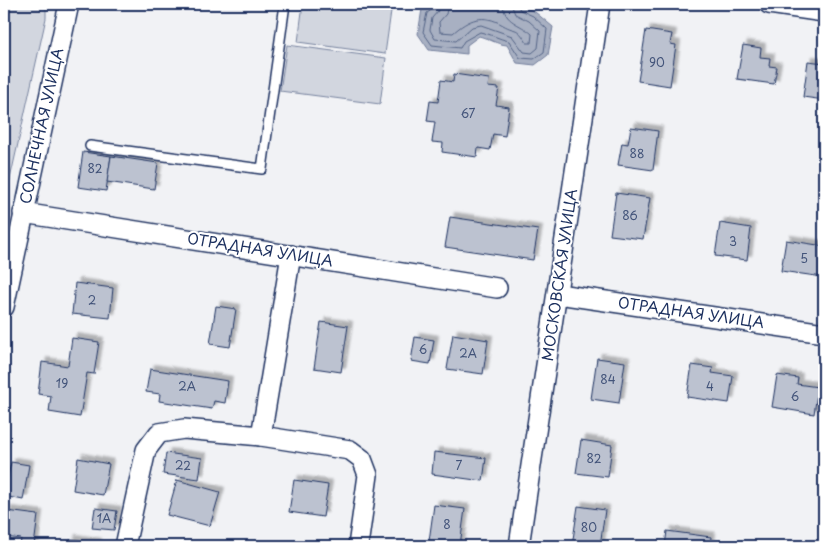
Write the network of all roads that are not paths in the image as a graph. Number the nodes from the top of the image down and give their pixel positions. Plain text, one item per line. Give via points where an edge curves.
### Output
1 (69, 4) edge
2 (285, 4) edge
3 (600, 4) edge
4 (769, 4) edge
5 (824, 12) edge
6 (90, 146) dead end
7 (23, 213) junction
8 (291, 254) junction
9 (7, 269) edge
10 (497, 288) dead end
11 (558, 294) junction
12 (4, 307) edge
13 (824, 333) edge
14 (261, 436) junction
15 (125, 546) edge
16 (358, 546) edge
17 (519, 546) edge

1 - 7 street, СОЛНЕЧНАЯ УЛИЦА
2 - 6 lane via 262,169
3 - 11 street, МОСКОВСКАЯ УЛИЦА
4 - 5 street
7 - 8 street, ОТРАДНАЯ УЛИЦА
7 - 9 street, СОЛНЕЧНАЯ УЛИЦА
8 - 10 street, ОТРАДНАЯ УЛИЦА
8 - 14 street
9 - 12 street, СОЛНЕЧНАЯ УЛИЦА
11 - 13 street, ОТРАДНАЯ УЛИЦА
11 - 17 street, МОСКОВСКАЯ УЛИЦА
14 - 15 street via 184,429 160,433 146,450
14 - 16 street via 350,450 362,459 368,475

